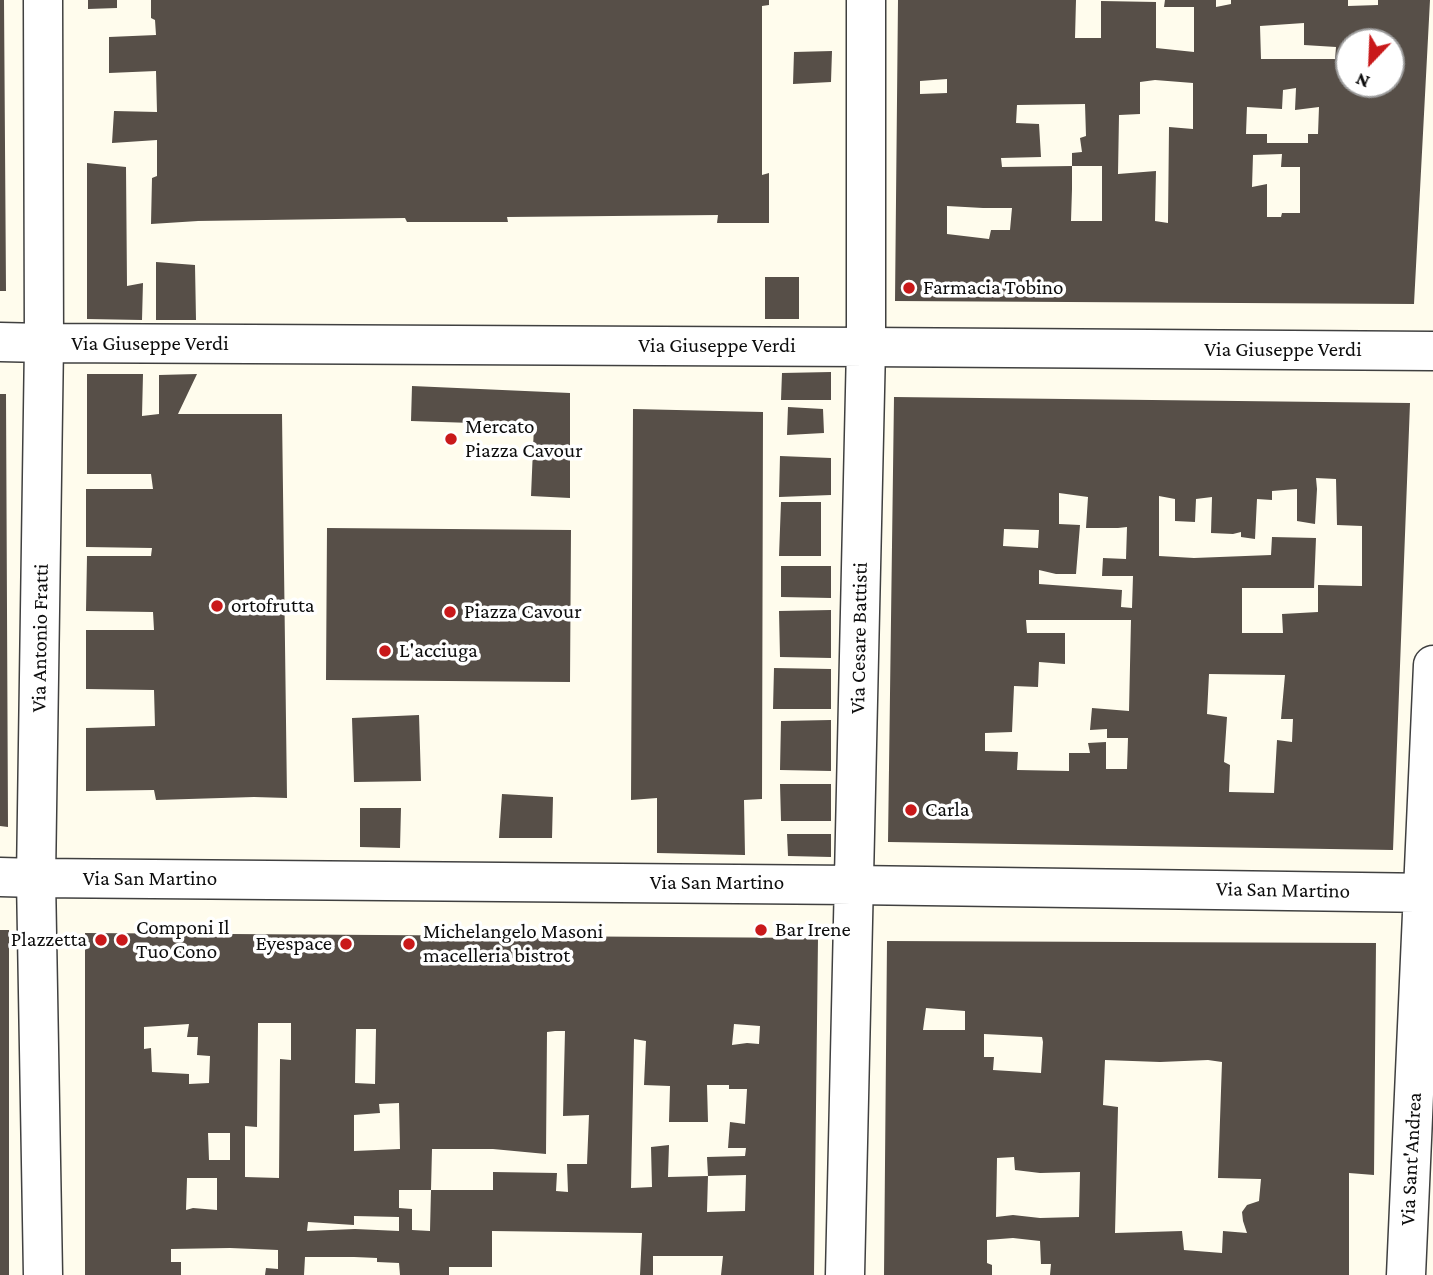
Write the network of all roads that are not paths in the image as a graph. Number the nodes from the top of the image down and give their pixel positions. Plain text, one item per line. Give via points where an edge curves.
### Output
1 (43, 0) edge
2 (866, 0) edge
3 (0, 342) edge
4 (44, 343) junction
5 (866, 347) junction
6 (1433, 351) edge
7 (1433, 666) edge
8 (18, 877) edge
9 (853, 884) junction
10 (1428, 893) edge
11 (43, 1275) edge
12 (845, 1275) edge
13 (1406, 1275) edge

1 - 4 street, Via Antonio Fratti
2 - 5 street, Via Cesare Battisti
3 - 4 street, Via Giuseppe Verdi
4 - 5 street, Via Giuseppe Verdi
4 - 8 street, Via Antonio Fratti
5 - 6 street, Via Giuseppe Verdi
5 - 9 street, Via Cesare Battisti
7 - 10 street, Via Sant'Andrea
8 - 9 street, Via San Martino
8 - 11 street, Via Antonio Fratti
9 - 10 street, Via San Martino
9 - 12 street, Via Cesare Battisti
10 - 13 street, Via Sant'Andrea

